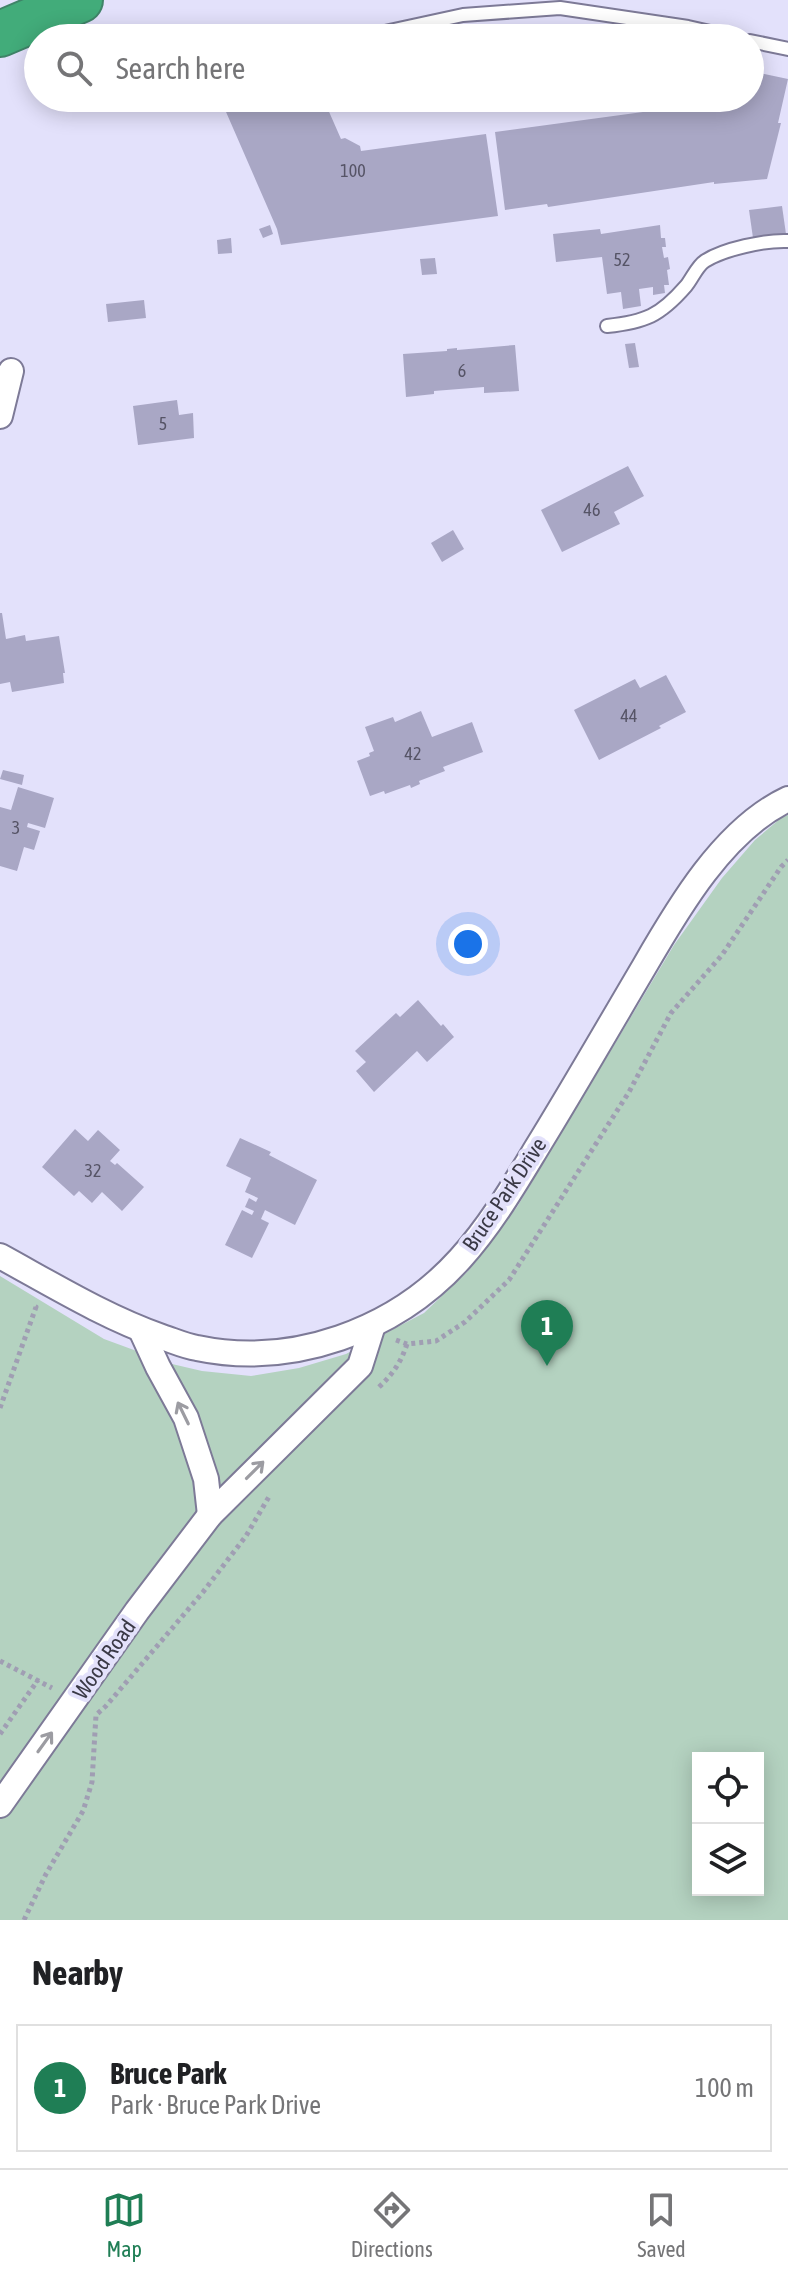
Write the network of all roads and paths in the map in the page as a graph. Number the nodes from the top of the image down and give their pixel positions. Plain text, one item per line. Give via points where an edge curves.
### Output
1 (94, 0) edge
2 (66, 6) edge
3 (422, 24) edge
4 (668, 24) edge
5 (0, 34) edge
6 (764, 44) edge
7 (788, 49) edge
8 (788, 241) edge
9 (607, 326) dead end
10 (11, 371) dead end
11 (1, 408) edge
12 (788, 799) edge
13 (788, 860) edge
14 (0, 1256) edge
15 (36, 1307) dead end
16 (373, 1325) junction
17 (141, 1330) junction
18 (407, 1344) junction
19 (370, 1395) dead end
20 (0, 1408) edge
21 (272, 1490) dead end
22 (210, 1515) junction
23 (0, 1661) edge
24 (38, 1680) junction
25 (58, 1691) dead end
26 (0, 1734) edge
27 (0, 1805) edge
28 (24, 1920) edge

1 - 2 highway
2 - 5 highway
3 - 4 lane via 463,15 560,8
6 - 7 lane
8 - 9 lane via 746,245 703,262 664,309 636,323
10 - 11 street
12 - 16 street, Bruce Park Drive via 746,828 695,886 503,1204 460,1259 421,1295
13 - 18 path via 722,955 671,1013 629,1092 509,1280 465,1322 436,1341
14 - 17 street, Bruce Park Drive
15 - 20 path
16 - 17 street, Bruce Park Drive via 266,1354 194,1348
16 - 18 path
22 -> 16 street, Wood Road via 360,1366
22 -> 17 street via 206,1479 186,1418
18 - 19 path via 391,1375
21 - 28 path via 246,1536 203,1592 96,1715 92,1782 83,1811
27 -> 22 street, Wood Road
23 - 24 path
24 - 25 path
24 - 26 path

